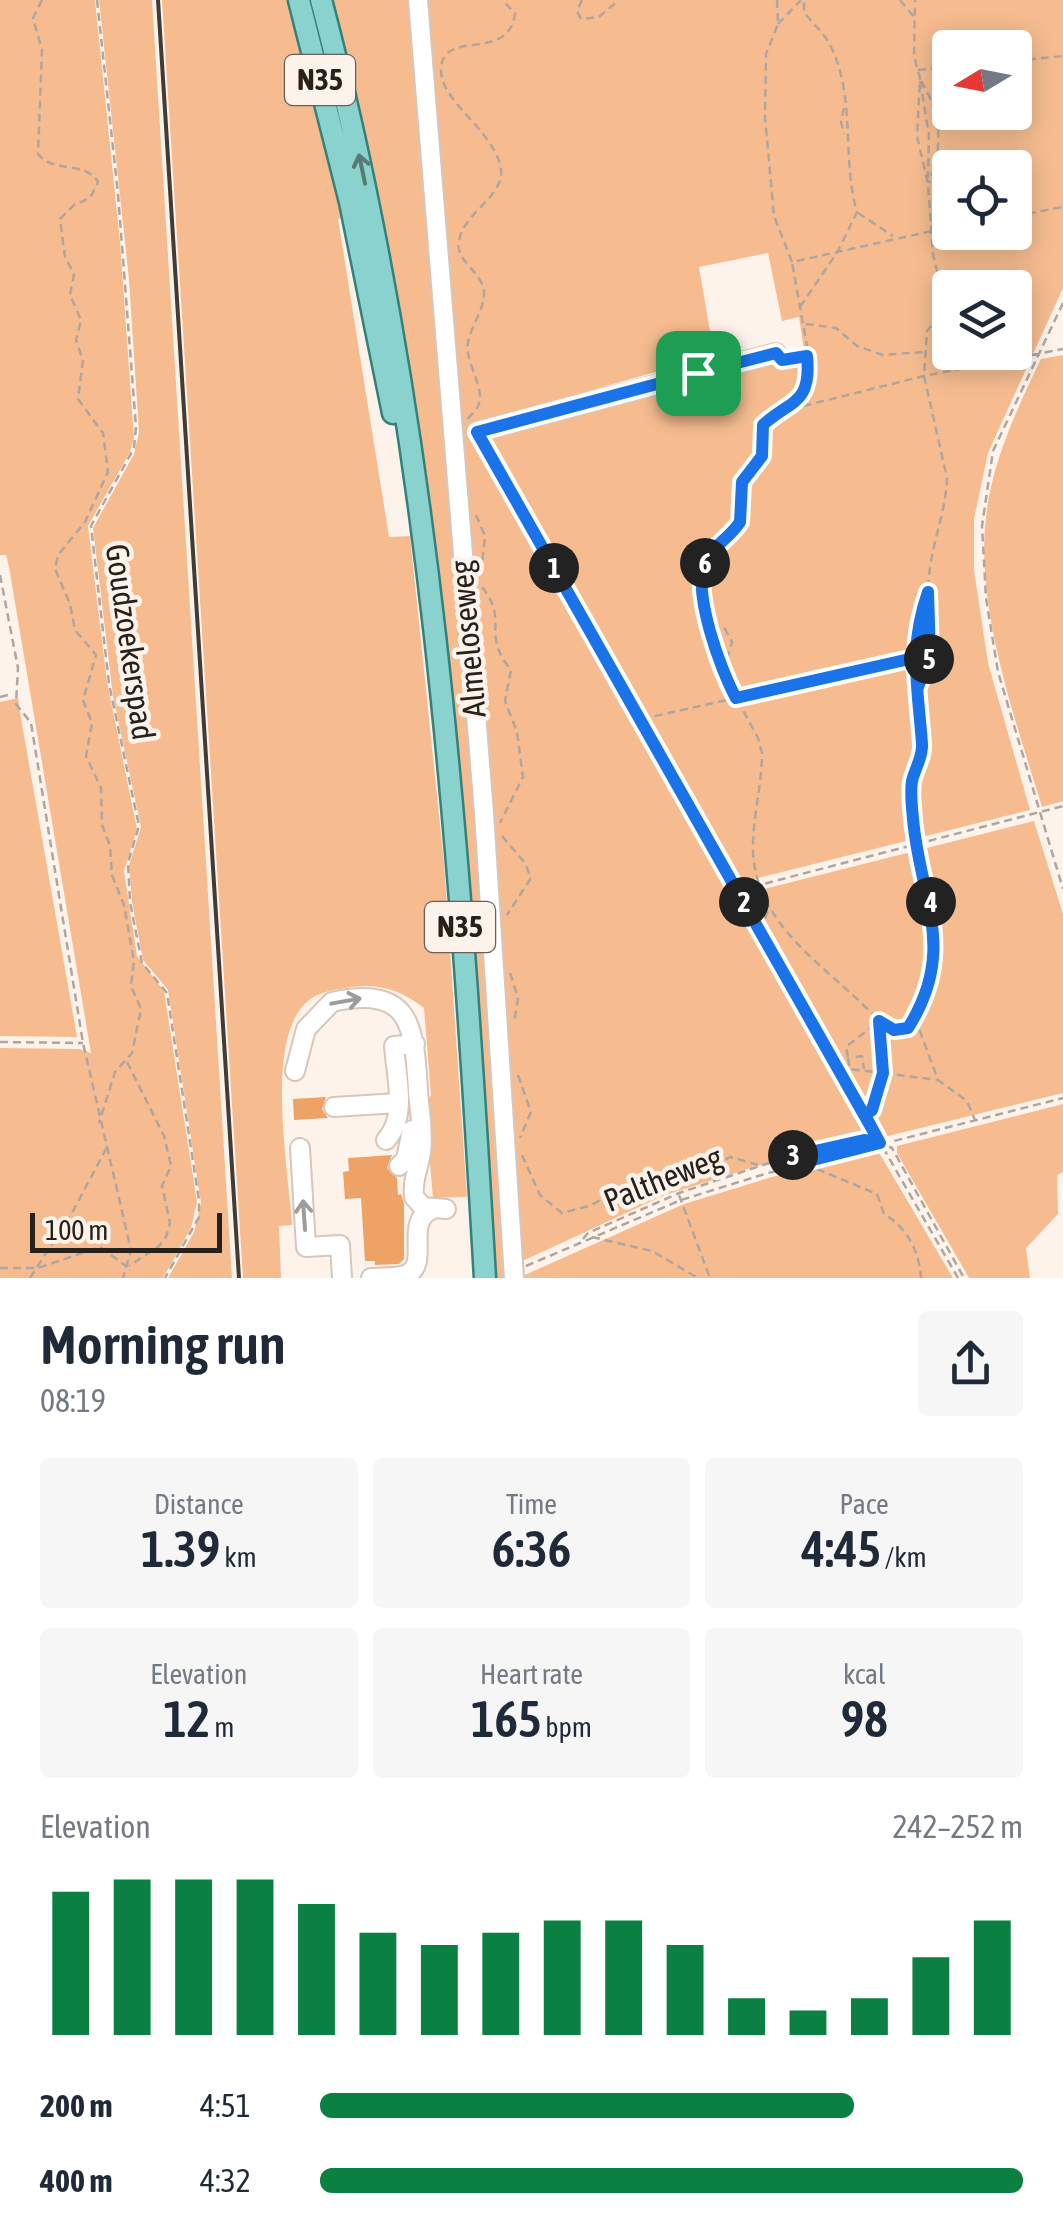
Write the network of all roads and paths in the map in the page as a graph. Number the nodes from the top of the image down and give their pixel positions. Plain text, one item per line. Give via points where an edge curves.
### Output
1 (42, 0) edge
2 (97, 0) edge
3 (298, 0) edge
4 (321, 0) edge
5 (418, 0) edge
6 (502, 0) edge
7 (582, 0) edge
8 (620, 0) edge
9 (777, 0) edge
10 (784, 0) edge
11 (803, 0) edge
12 (900, 0) edge
13 (908, 0) edge
14 (915, 0) edge
15 (908, 9) junction
16 (779, 10) junction
17 (914, 18) junction
18 (778, 24) junction
19 (1063, 56) edge
20 (1032, 59) edge
21 (932, 69) edge
22 (918, 70) junction
23 (920, 78) junction
24 (844, 107) junction
25 (846, 141) junction
26 (928, 184) junction
27 (1063, 207) edge
28 (857, 212) junction
29 (1032, 213) edge
30 (932, 230) joint
31 (897, 238) junction
32 (838, 250) junction
33 (936, 250) edge
34 (792, 262) junction
35 (1063, 302) edge
36 (800, 307) junction
37 (805, 324) junction
38 (1063, 349) edge
39 (923, 352) junction
40 (776, 353) joint
41 (1038, 354) junction
42 (807, 356) junction
43 (924, 376) junction
44 (792, 409) junction
45 (471, 429) junction
46 (472, 509) dead end
47 (0, 575) edge
48 (426, 576) junction
49 (928, 592) junction
50 (709, 622) junction
51 (914, 658) junction
52 (724, 670) junction
53 (918, 687) junction
54 (14, 694) junction
55 (0, 697) edge
56 (736, 698) junction
57 (641, 720) junction
58 (1063, 806) edge
59 (1039, 813) junction
60 (917, 844) junction
61 (759, 885) junction
62 (1063, 889) edge
63 (738, 890) junction
64 (769, 908) junction
65 (506, 918) dead end
66 (761, 931) junction
67 (508, 968) dead end
68 (915, 1017) junction
69 (879, 1021) junction
70 (514, 1024) dead end
71 (0, 1042) edge
72 (83, 1044) junction
73 (411, 1044) junction
74 (856, 1057) dead end
75 (848, 1058) junction
76 (127, 1061) junction
77 (835, 1063) junction
78 (515, 1066) dead end
79 (865, 1070) junction
80 (295, 1072) dead end
81 (883, 1073) junction
82 (938, 1080) junction
83 (1063, 1098) edge
84 (398, 1103) junction
85 (868, 1107) junction
86 (334, 1108) dead end
87 (975, 1120) junction
88 (99, 1124) junction
89 (386, 1140) dead end
90 (880, 1143) junction
91 (108, 1146) junction
92 (300, 1148) dead end
93 (784, 1158) junction
94 (801, 1163) junction
95 (398, 1166) dead end
96 (758, 1166) junction
97 (679, 1193) junction
98 (682, 1200) junction
99 (591, 1236) junction
100 (582, 1240) junction
101 (128, 1266) junction
102 (0, 1268) edge
103 (38, 1268) junction
104 (418, 1269) edge
105 (514, 1275) edge
106 (30, 1278) edge
107 (123, 1278) edge
108 (165, 1278) edge
109 (342, 1278) edge
110 (371, 1278) edge
111 (486, 1278) edge
112 (698, 1278) edge
113 (710, 1278) edge
114 (922, 1278) edge
115 (958, 1278) edge
116 (964, 1278) edge

1 - 76 path via 32,18 42,50 38,154 52,164 88,170 98,182 90,198 60,219 74,274 70,294 81,320 78,398 103,433 108,472 56,569 75,630 96,654 82,700 92,723 86,756 101,788 102,825 134,962 131,986 141,1008
2 - 108 path, Goudzoekerspad via 136,427 134,448 91,526 109,684 139,826 128,862 130,902 142,964 167,993 199,1200 198,1217
3 - 48 main road, N35 via 350,202
48 -> 4 main road, N35 via 392,328
5 - 105 street, Almeloseweg
6 - 45 path via 515,13 509,33 452,50 442,60 450,97 488,136 502,174 457,246 484,295 467,356 480,392
7 - 8 path via 581,19 599,17
9 - 16 path
10 - 16 path
11 - 18 path
11 - 24 path via 838,65
12 - 15 path
13 - 15 path
14 - 17 path
15 - 17 path
16 - 18 path
17 - 22 path
18 - 34 path via 766,54 765,117 774,216
19 - 20 path
21 - 22 path
22 - 23 path
23 - 26 path
23 - 26 path via 917,136
23 - 26 path via 940,137
24 - 25 path
24 - 25 path
25 - 28 path
26 - 30 path
27 - 29 path
28 - 31 path
28 - 32 path
30 - 31 path
31 - 32 path
32 - 34 path
32 - 36 path
33 - 39 path via 944,296
34 - 36 path
35 - 41 path
36 - 37 path
37 - 39 path via 836,328 882,355
37 - 42 path
38 - 41 path
39 - 43 path
40 - 42 path via 782,360
40 - 45 street
41 - 43 path
41 - 59 path via 992,451 982,562 998,672
42 - 44 path via 805,383
43 - 44 path
43 - 49 path via 947,478
44 - 50 path via 763,425 759,465 743,478 740,522 702,572
45 - 57 path
46 - 65 path via 485,536 480,583 496,606 496,651 511,670 505,701 523,760 524,777 500,833 531,878
47 - 54 path via 18,668
48 - 111 main road, Almeloseweg / N35 via 452,812
49 - 51 path
49 - 53 path via 930,656
50 - 52 path
50 - 52 path via 725,628 732,642
51 - 53 path
51 - 56 path
52 - 56 path
53 - 60 path via 922,746 912,783
54 - 55 path
54 - 72 path via 31,723
56 - 57 path
56 - 61 path via 762,752 753,851
57 - 63 path
58 - 59 path
59 - 60 path
59 - 62 path
60 - 61 path
60 - 68 path via 932,906 933,964
61 - 63 path
61 - 64 path
63 - 66 path
64 - 66 path
64 - 69 path via 790,938
66 - 77 path
67 - 70 path via 518,998
68 - 69 path via 908,1028 894,1030
68 - 82 path
69 - 75 path via 846,1048
69 - 81 path
71 - 72 path
72 - 88 path
80 -> 73 street via 306,1029 332,1002 390,1001 404,1012
73 - 84 street via 394,1046
73 - 95 street via 412,1134
73 - 104 street via 422,1147 414,1197 438,1209 418,1224
74 - 79 path via 862,1056
75 - 77 path
75 - 79 path via 850,1069
76 - 88 path via 115,1072
76 - 101 path via 164,1136 171,1166 162,1186 170,1222 166,1237
77 - 85 path
78 - 96 path via 530,1112 520,1138 526,1167 540,1195 562,1213 627,1188 695,1176 730,1157
79 - 81 path
81 - 82 path
81 - 85 path
82 - 87 path via 967,1101
83 - 87 path
84 - 86 street
84 - 89 street via 396,1129
85 - 90 path
87 - 90 path
88 - 91 path
90 - 93 path, Paltheweg via 864,1140
90 - 94 path, Paltheweg
90 - 115 path
90 - 116 path via 892,1148
91 - 101 path via 131,1250
91 - 103 path
109 -> 92 street via 340,1246 306,1247
93 - 94 path
93 - 96 path, Paltheweg
94 - 98 path, Paltheweg
94 - 114 path via 877,1194 884,1214 906,1233
96 - 97 path, Paltheweg
97 - 98 path
97 - 100 path, Paltheweg
98 - 99 path, Paltheweg
98 - 113 path
99 - 100 path, Paltheweg
99 - 112 path via 652,1251
100 - 105 path, Paltheweg
101 - 103 path via 100,1248
101 - 107 path
102 - 103 path
103 - 106 path
104 - 110 street

